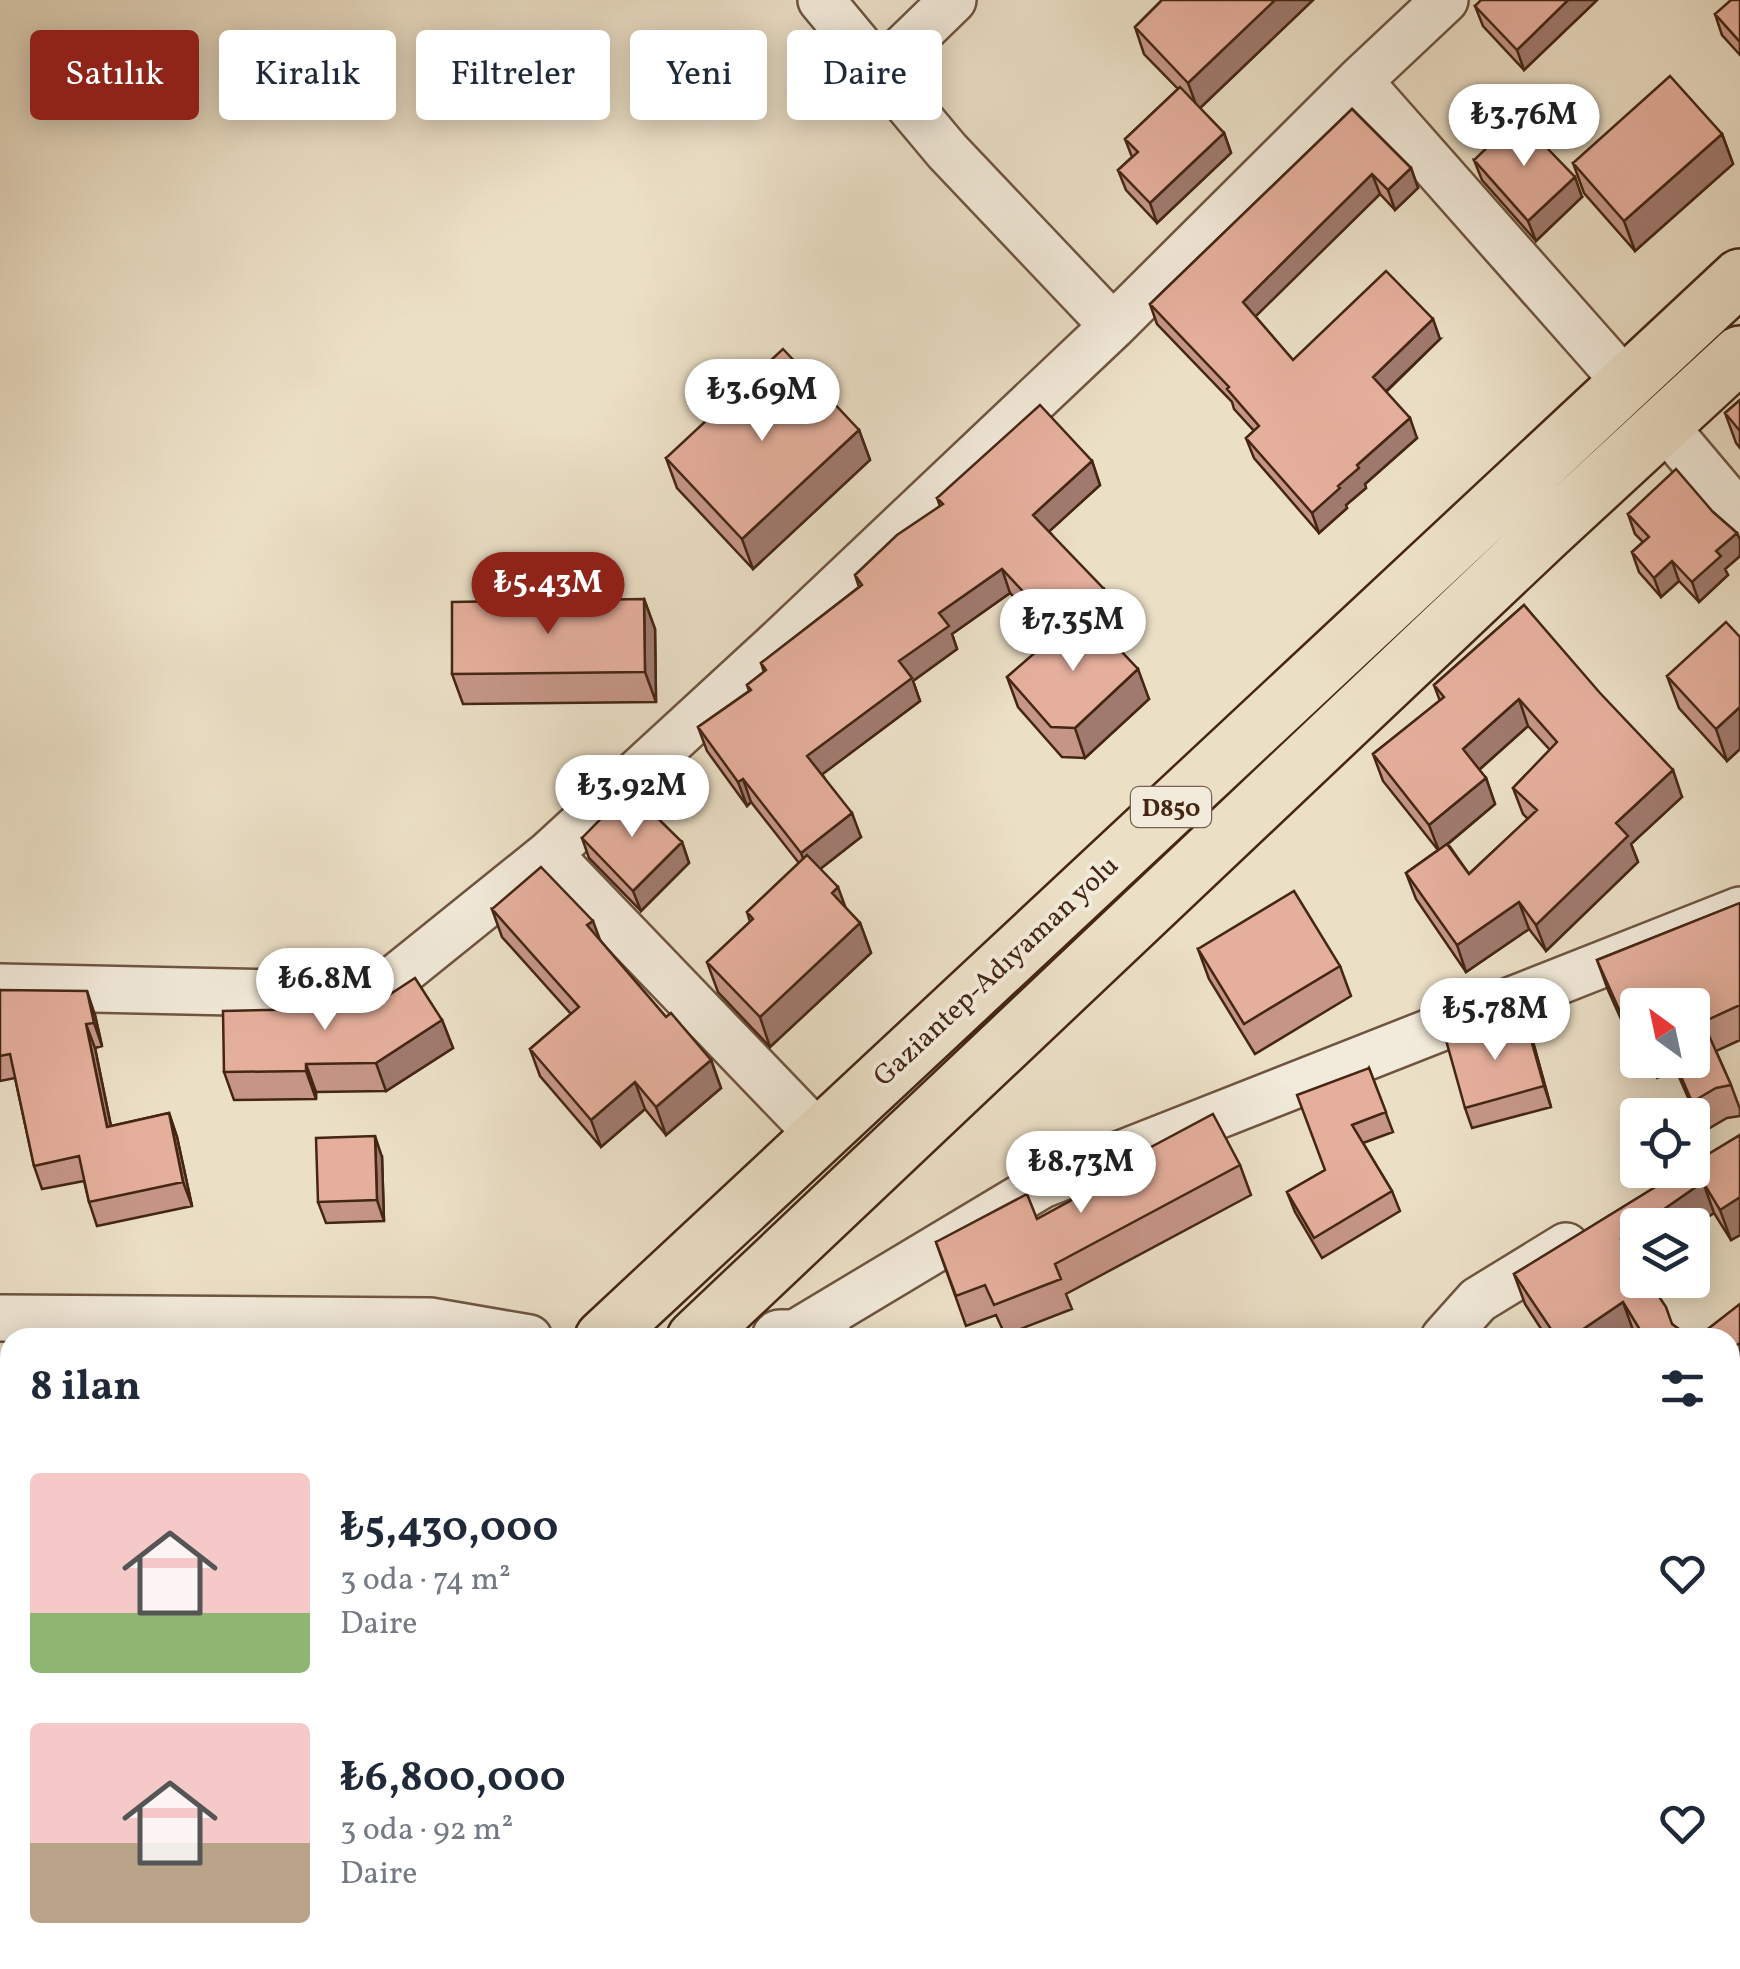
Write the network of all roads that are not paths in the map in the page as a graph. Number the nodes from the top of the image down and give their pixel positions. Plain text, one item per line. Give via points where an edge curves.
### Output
1 (821, 0) edge
2 (952, 0) edge
3 (1445, 0) edge
4 (846, 30) edge
5 (922, 30) edge
6 (1358, 81) junction
7 (921, 120) edge
8 (1740, 278) edge
9 (1114, 326) junction
10 (1740, 354) edge
11 (1626, 383) junction
12 (1664, 425) junction
13 (1740, 515) edge
14 (549, 854) junction
15 (1740, 910) edge
16 (0, 988) edge
17 (818, 1134) junction
18 (1593, 1230) edge
19 (0, 1318) edge
20 (471, 1328) edge
21 (614, 1328) edge
22 (706, 1328) edge
23 (812, 1328) edge
24 (1453, 1328) edge

1 - 4 street
2 - 5 street
3 - 6 street
6 - 9 street
6 - 11 street
7 - 9 street
8 - 11 highway, Gaziantep-Adıyaman yolu / D850
9 - 14 street
10 - 12 highway, D850
11 - 17 highway, Gaziantep-Adıyaman yolu / D850
12 - 13 street
12 - 22 highway, D850
14 - 16 street via 374,995
14 - 17 street
15 - 23 street via 1042,1185
17 - 21 highway, Gaziantep-Adıyaman yolu / D850
18 - 24 street via 1478,1300
19 - 20 street via 430,1321

